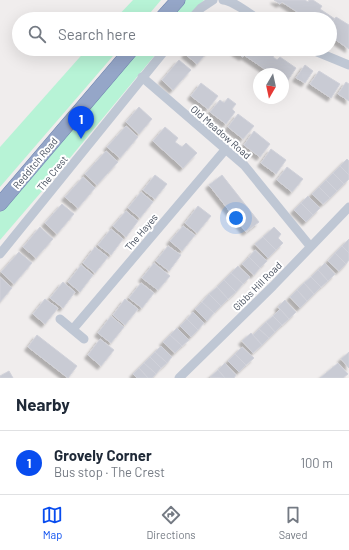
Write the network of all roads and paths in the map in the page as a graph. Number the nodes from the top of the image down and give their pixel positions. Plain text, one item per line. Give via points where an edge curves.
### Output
1 (178, 0) edge
2 (213, 0) edge
3 (223, 0) edge
4 (167, 12) edge
5 (197, 12) edge
6 (247, 12) edge
7 (126, 56) edge
8 (160, 56) edge
9 (327, 56) edge
10 (349, 65) edge
11 (142, 78) junction
12 (225, 150) junction
13 (0, 204) edge
14 (349, 207) edge
15 (310, 246) junction
16 (0, 254) edge
17 (60, 319) dead end
18 (73, 329) junction
19 (84, 339) dead end
20 (179, 378) edge

1 - 4 highway
2 - 5 street
3 - 6 street
7 - 13 highway, Redditch Road
8 - 11 street, The Crest
9 - 10 street
11 - 12 street, Old Meadow Road
11 - 16 street, The Crest
12 - 15 street, Old Meadow Road via 244,165
12 - 18 street, The Hayes
14 - 15 street, Gibbs Hill Road
15 - 20 street, Gibbs Hill Road
17 - 18 street
18 - 19 street

